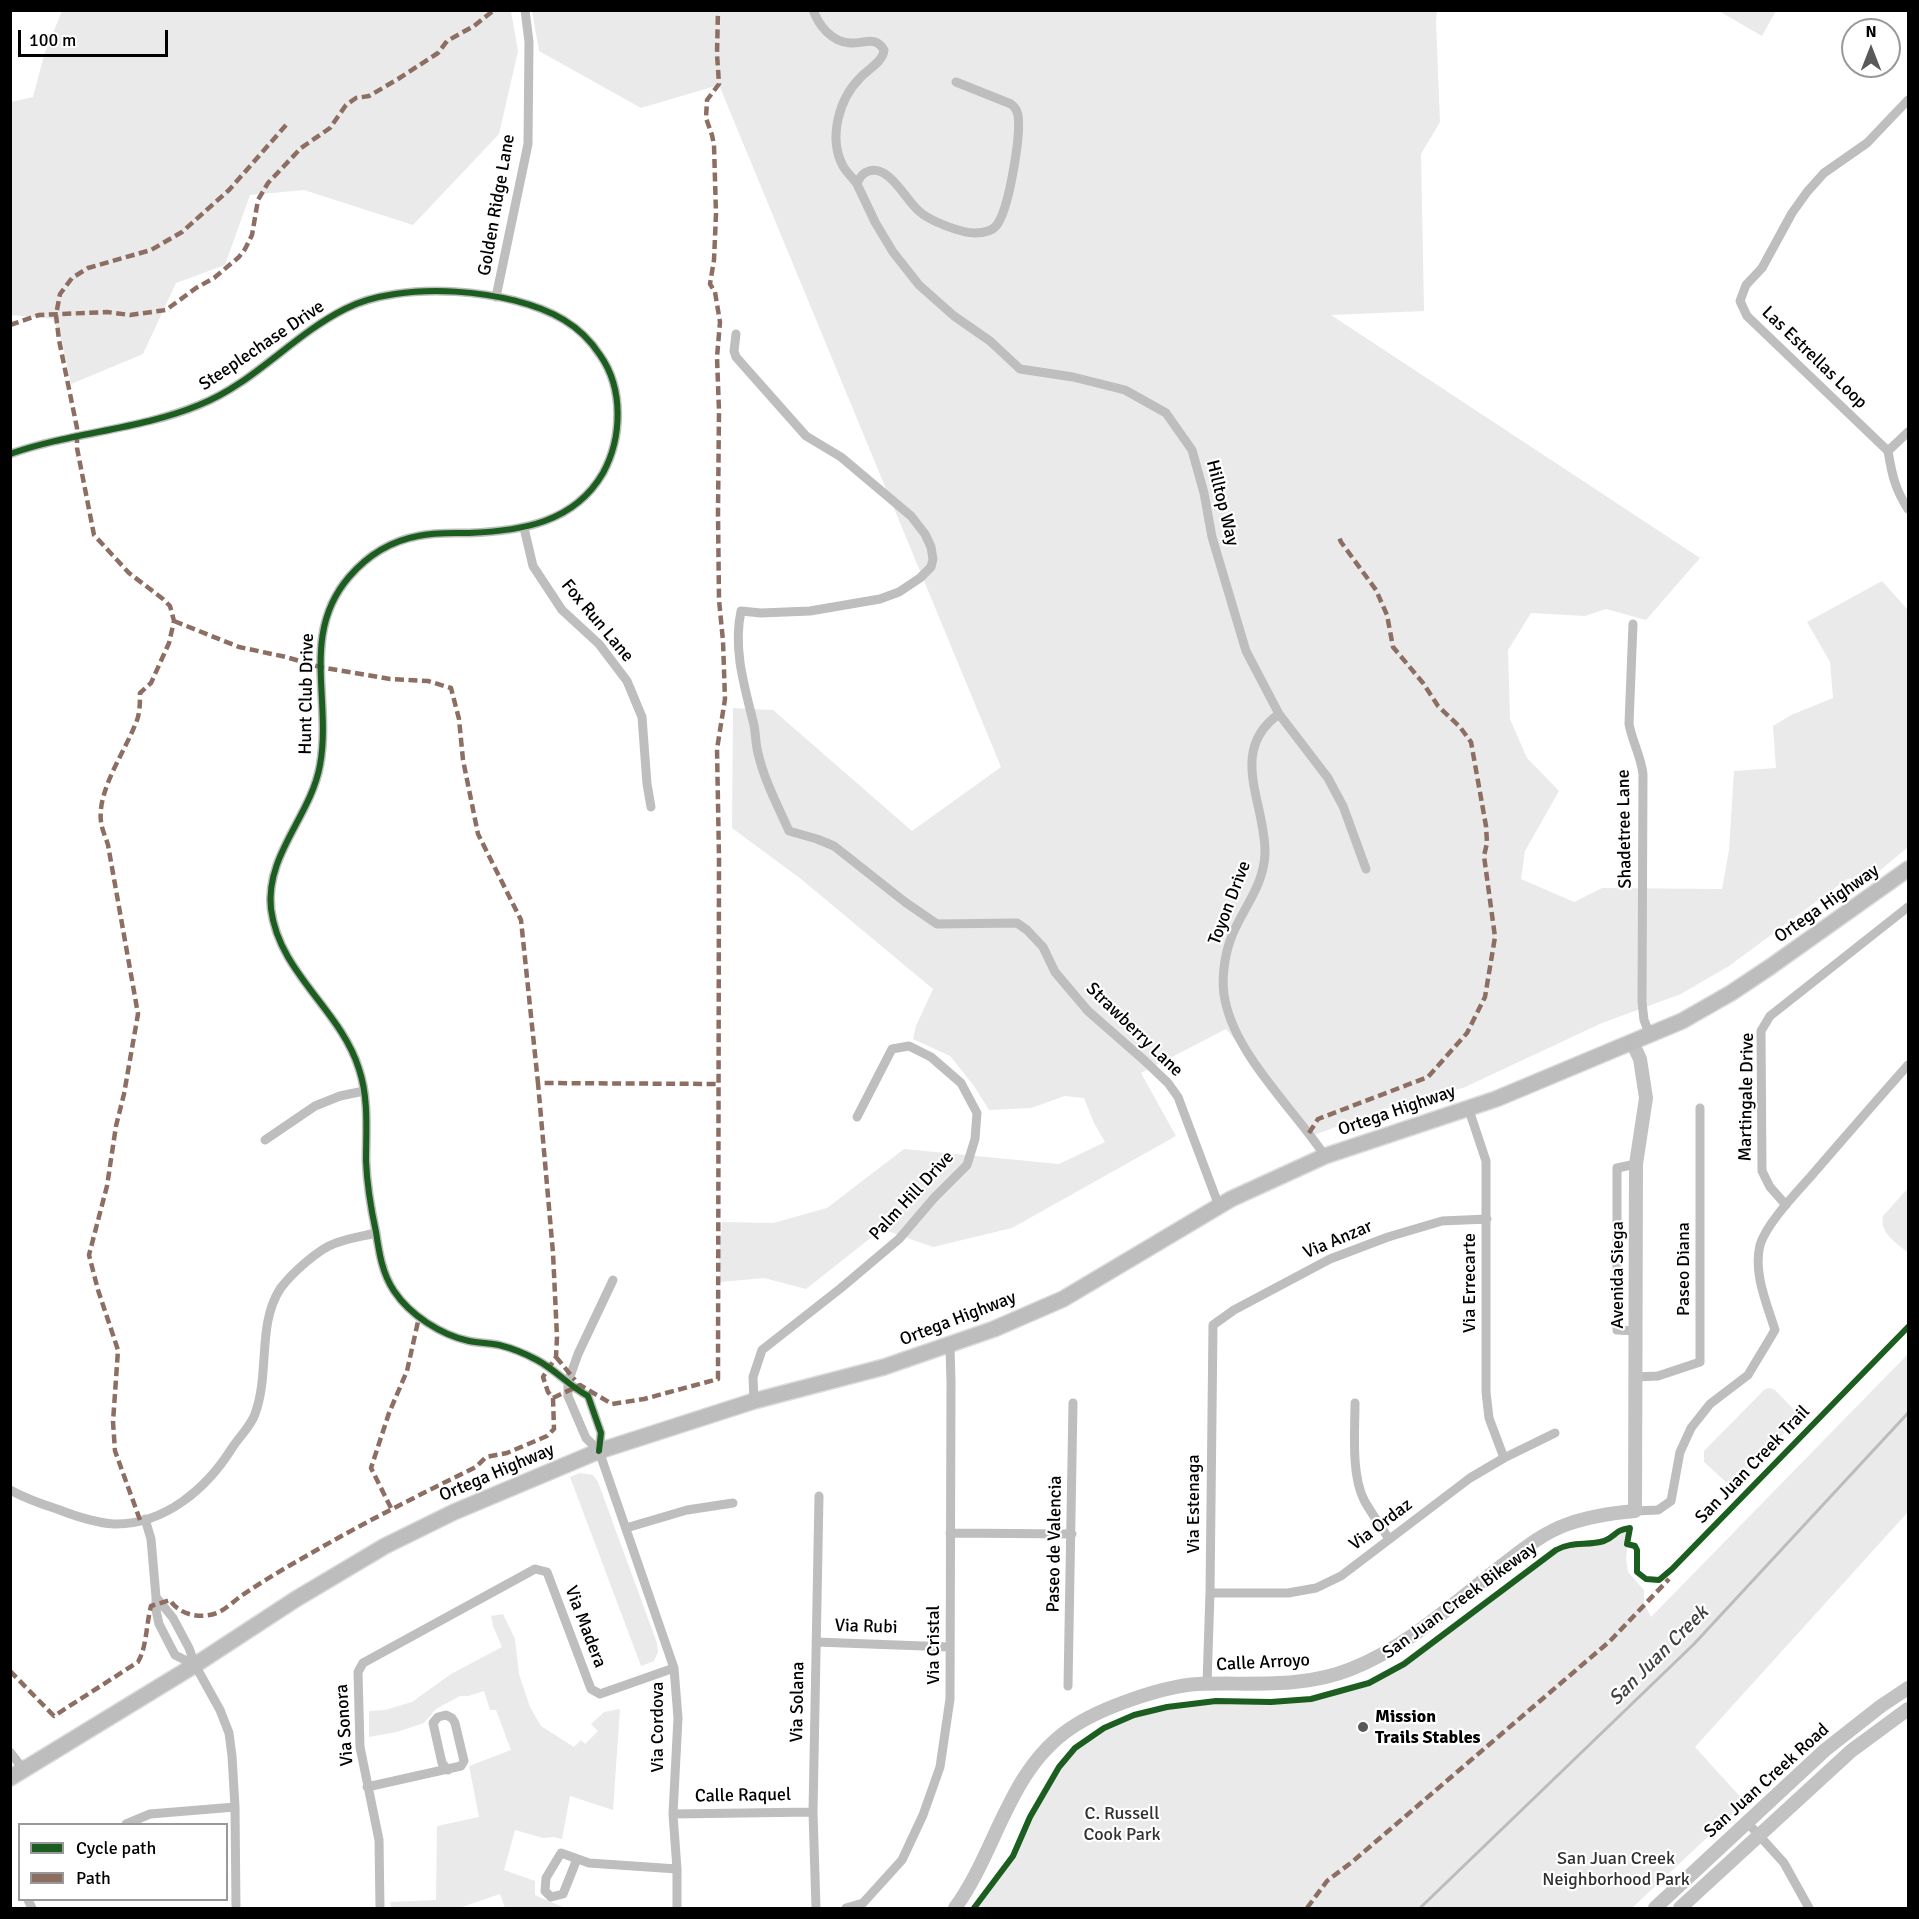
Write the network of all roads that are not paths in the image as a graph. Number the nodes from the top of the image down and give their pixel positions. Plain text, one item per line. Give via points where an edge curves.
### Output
1 (525, 10) edge
2 (813, 10) edge
3 (956, 82) dead end
4 (1908, 100) edge
5 (857, 184) junction
6 (496, 297) junction
7 (736, 334) dead end
8 (1908, 432) edge
9 (1888, 451) junction
10 (10, 454) edge
11 (1908, 509) edge
12 (524, 528) junction
13 (1633, 624) dead end
14 (1279, 714) junction
15 (651, 807) dead end
16 (1366, 869) dead end
17 (1908, 869) edge
18 (1908, 907) edge
19 (1650, 1035) junction
20 (1632, 1042) junction
21 (1908, 1065) edge
22 (364, 1091) junction
23 (1468, 1107) junction
24 (1700, 1108) dead end
25 (857, 1117) dead end
26 (265, 1140) dead end
27 (1325, 1156) junction
28 (1636, 1164) junction
29 (1786, 1205) junction
30 (1219, 1206) junction
31 (1487, 1219) junction
32 (376, 1233) junction
33 (613, 1280) dead end
34 (1213, 1325) joint
35 (1635, 1331) junction
36 (950, 1346) junction
37 (1635, 1377) junction
38 (568, 1382) junction
39 (754, 1401) junction
40 (1073, 1402) dead end
41 (1355, 1403) dead end
42 (1555, 1433) dead end
43 (599, 1451) junction
44 (1504, 1458) junction
45 (10, 1490) edge
46 (819, 1496) dead end
47 (734, 1503) dead end
48 (1635, 1511) junction
49 (145, 1519) junction
50 (626, 1528) junction
51 (950, 1533) junction
52 (1072, 1534) junction
53 (1389, 1539) junction
54 (536, 1569) joint
55 (1210, 1593) junction
56 (156, 1597) junction
57 (173, 1618) junction
58 (159, 1624) junction
59 (816, 1642) junction
60 (950, 1647) junction
61 (195, 1665) junction
62 (674, 1668) junction
63 (1207, 1684) junction
64 (1068, 1686) dead end
65 (1908, 1688) edge
66 (1908, 1708) edge
67 (10, 1752) edge
68 (448, 1770) junction
69 (17, 1774) edge
70 (367, 1787) junction
71 (235, 1807) junction
72 (813, 1812) junction
73 (673, 1814) junction
74 (1748, 1822) junction
75 (128, 1823) edge
76 (1759, 1835) junction
77 (577, 1859) junction
78 (678, 1869) junction
79 (236, 1908) edge
80 (380, 1908) edge
81 (677, 1908) edge
82 (816, 1908) edge
83 (846, 1908) edge
84 (955, 1908) edge
85 (1655, 1908) edge
86 (1680, 1908) edge
87 (1809, 1908) edge

1 - 6 street, Golden Ridge Lane via 529,42 528,144
2 - 5 street, Hilltop Way via 826,32 839,41 874,41 884,50 883,57 858,80 841,109 835,137 843,165
3 - 5 street via 1011,104 1018,114 1007,196 994,228 962,232 922,214 880,171 866,173
4 - 9 street, Las Estrellas Loop via 1867,143 1824,173 1807,192 1762,268 1746,285 1740,301 1747,316
5 - 14 street, Hilltop Way via 893,252 919,285 1020,369 1073,376 1125,390 1166,413 1192,450 1212,537 1246,651
6 - 10 street, Steeplechase Drive via 442,291 377,297 348,307 315,326 236,385 202,405
6 - 12 street, Hunt Club Drive via 561,318 588,340 605,362 617,403 618,423 602,475 578,502 554,518
7 - 30 street, Strawberry Lane via 736,357 800,430 841,457 912,516 933,553 927,573 899,592 880,599 810,611 741,611 740,668 758,753 789,831 834,846 937,924 1017,923 1027,930 1088,1011 1145,1061 1178,1097
8 - 9 street
9 - 11 street via 1893,481
12 - 15 street, Fox Run Lane via 533,566 562,610 599,644 627,681 642,717
12 - 22 street, Hunt Club Drive via 438,533 399,541 370,556 353,572 340,588 324,622 320,644 320,766 310,799 281,851 274,872 271,908 283,948 342,1030 359,1068
13 - 19 street, Shadetree Lane via 1629,724 1643,774 1642,1002
14 - 16 street, Hilltop Way via 1328,778 1344,806
14 - 27 street, Toyon Drive via 1266,723 1255,743 1252,780 1265,853 1256,889 1230,941 1224,998 1230,1018 1260,1070
17 - 19 main road, Ortega Highway via 1731,993 1682,1022
18 - 29 street, Martingale Drive via 1770,1016 1761,1031 1762,1171
19 - 20 main road, Ortega Highway
20 - 23 main road, Ortega Highway
20 - 28 street, Avenida Siega via 1640,1059 1646,1098
21 - 29 street
22 - 26 street via 315,1106
22 - 32 street, Hunt Club Drive via 368,1190
23 - 27 main road, Ortega Highway
23 - 31 street, Via Errecarte via 1486,1161
24 - 37 street, Paseo Diana via 1700,1362 1658,1376
25 - 39 street, Palm Hill Drive via 892,1049 909,1046 931,1057 961,1083 977,1113 973,1148 967,1165 899,1239 762,1350 753,1377
27 - 30 main road, Ortega Highway
28 - 35 street, Avenida Siega
28 - 35 street via 1617,1168 1617,1330
29 - 48 street via 1761,1244 1758,1262 1775,1330 1748,1375 1710,1404 1691,1428 1680,1452 1671,1501 1658,1510
30 - 36 main road, Ortega Highway via 1063,1299
31 - 34 street, Via Anzar via 1442,1221 1330,1259
31 - 44 street, Via Errecarte via 1486,1392
32 - 38 street, Hunt Club Drive via 382,1264 394,1292 428,1325 464,1341 501,1345 538,1361
32 - 49 street via 334,1243 314,1256 280,1289 267,1329 263,1383 254,1416 201,1488 177,1506
33 - 38 street
34 - 55 street, Via Estenaga
35 - 37 street, Avenida Siega
36 - 39 main road, Ortega Highway
36 - 51 street, Via Cristal
37 - 48 street, Avenida Siega
38 - 43 street via 568,1396 586,1438
38 - 43 street, Hunt Club Drive via 588,1396 601,1433
39 - 43 main road, Ortega Highway
40 - 52 street, Paseo de Valencia
41 - 53 street via 1358,1484 1363,1499
42 - 44 street, Via Ordaz
43 - 50 street, Via Cordova
43 - 61 main road, Ortega Highway via 454,1512 385,1546
44 - 53 street, Via Ordaz via 1470,1478
45 - 49 street via 78,1517 115,1524
46 - 59 street, Via Solana
47 - 50 street via 687,1510
48 - 63 street, Calle Arroyo via 1567,1524 1538,1538 1407,1639 1349,1670 1286,1683
49 - 56 street via 151,1539
50 - 62 street, Via Cordova
51 - 52 street
51 - 60 street, Via Cristal
52 - 64 street, Paseo de Valencia
53 - 55 street, Via Ordaz via 1341,1576 1316,1588 1288,1593
54 - 62 street, Via Madera via 547,1572 591,1689 600,1694
54 - 70 street, Via Sonora via 363,1664 358,1672 360,1747
55 - 63 street, Via Estenaga
56 - 57 street
56 - 58 street
57 - 58 street
57 - 61 street
58 - 61 street via 175,1655
59 - 60 street, Via Rubi
59 - 72 street, Via Solana
60 - 83 street, Via Cristal via 950,1699 940,1767 923,1815 902,1860 863,1903
61 - 69 main road, Ortega Highway
61 - 71 street via 229,1733
62 - 73 street, Via Cordova via 678,1718
63 - 84 street, Calle Arroyo via 1181,1686 1116,1706 1072,1727 1049,1744 1030,1767 985,1858
65 - 74 street, San Juan Creek Road via 1826,1750
66 - 76 street, San Juan Creek Road via 1851,1750
67 - 69 street
68 - 68 street via 464,1761 455,1723 446,1715 433,1723 442,1763
68 - 70 street
70 - 80 street, Via Sonora via 379,1840
71 - 75 street via 150,1814
71 - 79 street
72 - 73 street, Calle Raquel
72 - 82 street, Via Solana
73 - 78 street, Via Cordova
74 - 76 street
74 - 85 street, San Juan Creek Road
76 - 86 street, San Juan Creek Road
76 - 87 street via 1784,1863
77 - 77 street via 563,1894 551,1897 545,1891 546,1878 561,1853
77 - 78 street
78 - 81 street, Via Cordova

